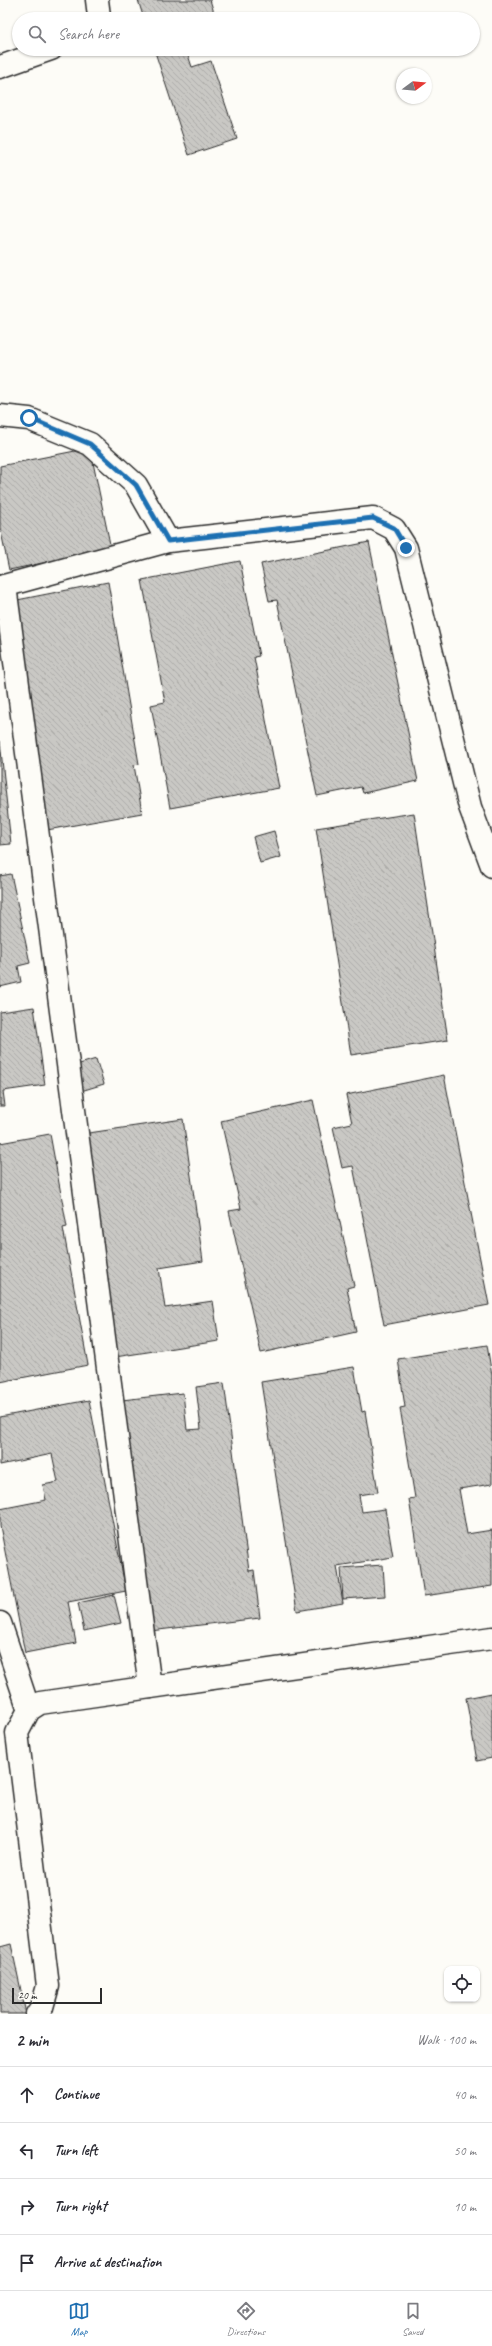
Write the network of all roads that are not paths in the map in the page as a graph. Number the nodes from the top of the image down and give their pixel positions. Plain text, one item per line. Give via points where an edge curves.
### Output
1 (97, 0) edge
2 (98, 12) edge
3 (31, 56) edge
4 (0, 67) edge
5 (0, 416) edge
6 (168, 541) junction
7 (3, 586) edge
8 (492, 866) edge
9 (0, 1623) edge
10 (492, 1638) edge
11 (150, 1687) junction
12 (29, 1710) junction
13 (37, 2014) edge

1 - 2 street
3 - 4 street
5 - 6 street via 29,418 90,444 136,485
6 - 7 street
6 - 8 street via 373,518 394,528 406,548 470,807
7 - 11 street
9 - 12 street
10 - 11 street
11 - 12 street via 40,1703
12 - 13 street via 17,1733 48,1986 42,2007

